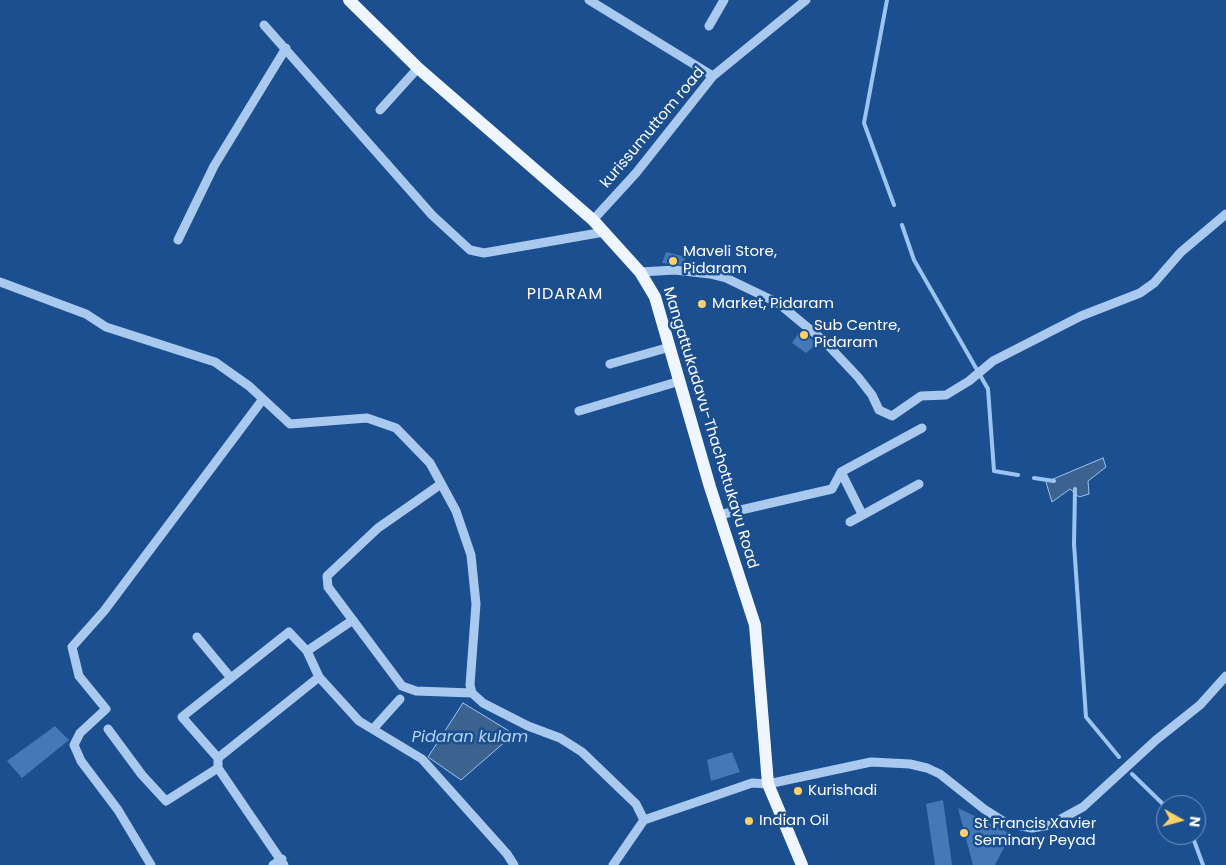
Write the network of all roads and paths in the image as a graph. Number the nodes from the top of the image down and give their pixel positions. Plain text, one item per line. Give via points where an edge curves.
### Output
1 (349, 0) edge
2 (589, 0) edge
3 (724, 0) edge
4 (806, 0) edge
5 (264, 24) dead end
6 (709, 26) dead end
7 (286, 48) junction
8 (418, 68) junction
9 (713, 76) junction
10 (380, 110) dead end
11 (1226, 214) edge
12 (593, 220) junction
13 (604, 232) junction
14 (178, 240) dead end
15 (640, 272) junction
16 (0, 282) edge
17 (670, 347) junction
18 (610, 364) dead end
19 (680, 381) junction
20 (263, 399) junction
21 (579, 410) dead end
22 (922, 428) dead end
23 (841, 472) junction
24 (441, 484) junction
25 (919, 484) dead end
26 (862, 514) junction
27 (719, 515) junction
28 (850, 522) dead end
29 (353, 620) junction
30 (197, 637) dead end
31 (307, 651) junction
32 (1226, 676) edge
33 (319, 677) junction
34 (231, 678) junction
35 (472, 693) junction
36 (400, 699) dead end
37 (108, 729) dead end
38 (373, 729) junction
39 (218, 758) junction
40 (218, 768) junction
41 (768, 784) junction
42 (644, 820) junction
43 (283, 862) edge
44 (151, 865) edge
45 (273, 865) edge
46 (514, 865) edge
47 (613, 865) edge
48 (802, 865) edge

1 - 8 main road, Mangattukadavu-Thachottukavu Road
2 - 9 street
3 - 6 street
4 - 9 street, kurissumuttom road
5 - 7 street
7 - 13 street via 432,215 470,250 484,253
7 - 14 street via 214,166
8 - 10 street
8 - 12 main road, Mangattukadavu-Thachottukavu Road
9 - 12 street, kurissumuttom road via 636,173
11 - 15 street via 1140,293 1080,316 989,365 946,394 921,396 892,416 879,410 858,377 824,341 778,303 726,278 710,274 675,270
12 - 13 main road, Mangattukadavu-Thachottukavu Road
13 - 15 main road, Mangattukadavu-Thachottukavu Road
15 - 17 main road, Mangattukadavu-Thachottukavu Road via 655,297
16 - 20 street via 86,314 106,327 215,362
17 - 18 street
17 - 19 main road, Mangattukadavu-Thachottukavu Road
19 - 21 street
19 - 27 main road, Mangattukadavu-Thachottukavu Road
20 - 24 street via 290,424 367,418 396,428 430,463
20 - 44 street via 104,611 72,647 79,676 106,709 80,733 74,745 81,761 118,810
22 - 23 street
23 - 26 street
23 - 27 street via 832,489
24 - 29 street via 378,528 327,576 328,587
24 - 35 street via 456,511 471,554 476,604
25 - 26 street
26 - 28 street
27 - 41 main road, Mangattukadavu-Thachottukavu Road via 754,625
29 - 31 street
29 - 35 street via 402,686 416,691
30 - 34 street
31 - 33 street
31 - 34 street via 289,632
32 - 41 street via 1200,705 1083,807 1050,825 1032,828 1006,823 940,774 910,764 871,762
33 - 38 street via 359,721
33 - 39 street
34 - 39 street via 182,717
35 - 42 street via 483,703 560,738 582,752 636,804
36 - 38 street
37 - 40 street via 166,801
38 - 46 street via 422,759
39 - 40 street
40 - 43 street via 273,852
41 - 42 street via 752,783
41 - 48 main road, Mangattukadavu-Thachottukavu Road
42 - 47 street
43 - 45 street

